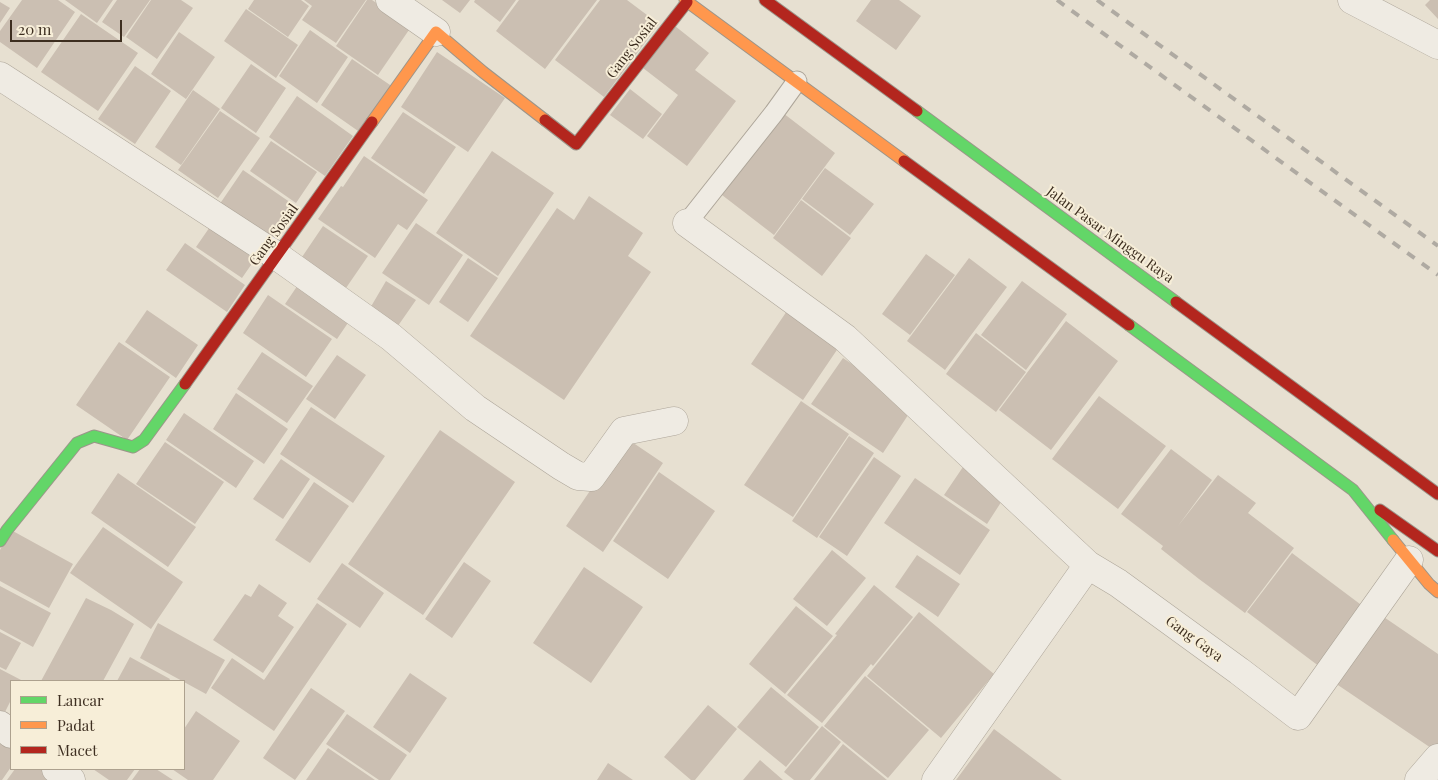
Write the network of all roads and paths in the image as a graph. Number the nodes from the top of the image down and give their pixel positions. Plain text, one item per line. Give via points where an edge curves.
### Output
1 (390, 0) edge
2 (765, 0) edge
3 (1352, 0) edge
4 (686, 1) edge
5 (1393, 8) edge
6 (436, 32) junction
7 (1438, 45) edge
8 (0, 76) edge
9 (797, 81) junction
10 (689, 220) joint
11 (277, 256) junction
12 (674, 421) dead end
13 (1353, 490) junction
14 (1438, 494) edge
15 (0, 541) edge
16 (1438, 551) edge
17 (1409, 560) junction
18 (1088, 566) junction
19 (1438, 592) edge
20 (0, 725) edge
21 (10, 733) edge
22 (1438, 758) edge
23 (57, 770) edge
24 (71, 780) edge
25 (936, 780) edge
26 (1419, 780) edge

1 - 6 street
2 - 14 main road, Jalan Pasar Minggu Raya
3 - 5 street
4 - 6 main road, Gang Sosial via 578,140 483,72
4 - 9 main road
5 - 7 street
6 - 11 main road, Gang Sosial
8 - 11 street
9 - 10 lane
9 - 13 main road
10 - 18 street, Gang Gaya via 845,338
11 - 12 street via 391,337 475,408 578,476 591,477 624,431
11 - 15 main road, Gang Sosial via 144,440 133,447 94,436 77,443
13 - 16 main road
13 - 17 main road
17 - 18 street, Gang Gaya via 1302,711 1118,583
17 - 19 main road
18 - 25 street
20 - 21 street
22 - 26 street
23 - 24 street

